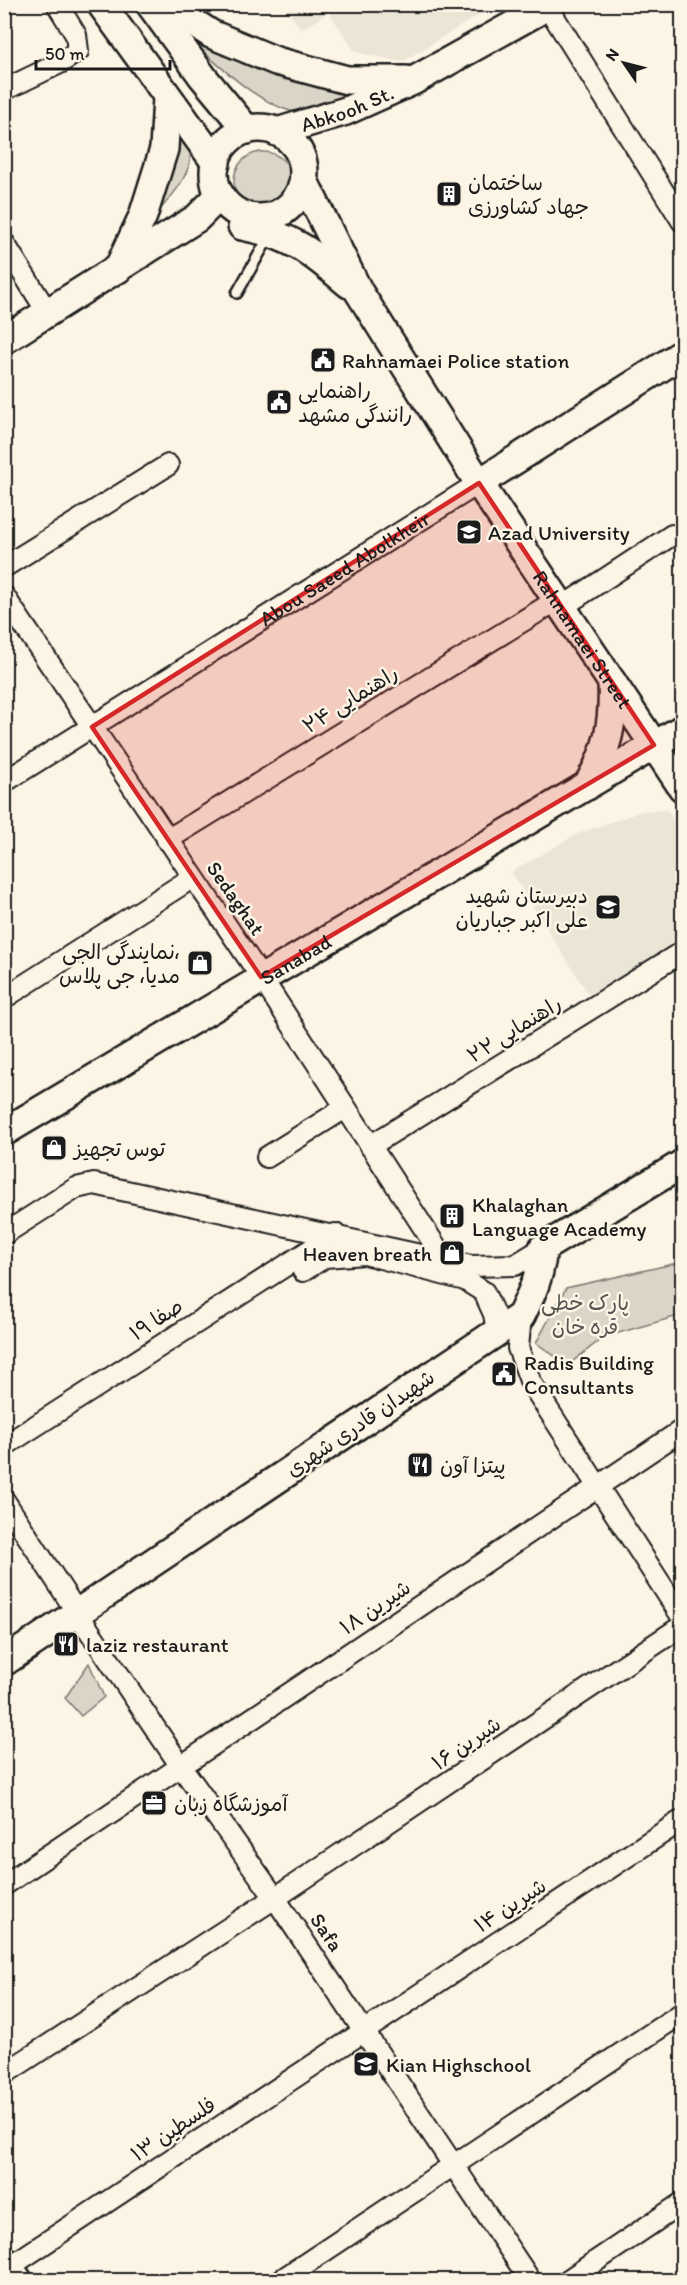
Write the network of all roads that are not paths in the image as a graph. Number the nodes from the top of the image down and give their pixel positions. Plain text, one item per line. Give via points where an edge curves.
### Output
1 (57, 4) edge
2 (101, 4) edge
3 (150, 4) edge
4 (165, 4) edge
5 (548, 5) edge
6 (413, 81) junction
7 (4, 90) edge
8 (167, 98) junction
9 (247, 130) junction
10 (277, 132) junction
11 (216, 163) junction
12 (303, 181) junction
13 (220, 195) junction
14 (197, 218) junction
15 (682, 221) edge
16 (272, 232) junction
17 (4, 243) edge
18 (118, 269) junction
19 (358, 292) junction
20 (237, 293) dead end
21 (48, 313) junction
22 (4, 340) edge
23 (682, 354) edge
24 (168, 465) dead end
25 (479, 483) junction
26 (672, 535) dead end
27 (4, 567) edge
28 (4, 596) edge
29 (560, 604) junction
30 (612, 682) junction
31 (92, 727) junction
32 (682, 729) edge
33 (654, 746) junction
34 (4, 782) edge
35 (586, 787) junction
36 (682, 787) edge
37 (167, 840) junction
38 (192, 878) junction
39 (682, 952) edge
40 (261, 977) junction
41 (4, 998) edge
42 (345, 1108) junction
43 (4, 1132) edge
44 (370, 1146) junction
45 (267, 1157) dead end
46 (682, 1164) edge
47 (4, 1234) edge
48 (335, 1234) junction
49 (543, 1248) junction
50 (444, 1259) junction
51 (521, 1316) junction
52 (199, 1320) junction
53 (497, 1331) junction
54 (682, 1430) edge
55 (4, 1446) edge
56 (597, 1488) junction
57 (4, 1500) edge
58 (78, 1614) junction
59 (682, 1617) edge
60 (682, 1626) edge
61 (4, 1662) edge
62 (180, 1766) junction
63 (682, 1820) edge
64 (4, 1885) edge
65 (275, 1899) junction
66 (682, 2013) edge
67 (363, 2030) junction
68 (4, 2074) edge
69 (454, 2166) junction
70 (682, 2204) edge
71 (10, 2270) edge
72 (281, 2280) edge
73 (530, 2280) edge
74 (568, 2280) edge

1 - 7 street via 76,35 78,51
2 - 8 main road
3 - 9 main road
4 - 6 main road via 211,34 276,61 347,80
5 - 6 main road, Abkooh St.
5 - 15 street
6 - 10 main road, Abkooh St. via 346,111
8 - 11 main road
8 - 18 main road via 164,149 143,216
9 - 10 main road
9 - 11 main road via 227,142
10 - 12 main road via 300,152
11 - 13 main road
12 - 13 main road via 291,205 267,218 240,214
12 - 19 main road, Rahnamaei Street
13 - 14 main road
14 - 16 main road
14 - 18 main road
16 - 19 main road via 310,250
16 - 20 lane
17 - 21 street
18 - 21 main road
19 - 25 main road, Rahnamaei Street
21 - 22 main road
23 - 25 main road, Abou Saeed Abolkheir
24 - 27 street
25 - 29 main road, Rahnamaei Street
25 - 31 street, Abou Saeed Abolkheir
26 - 29 street, راهنمایی ۲۴
28 - 31 street, Sedaghat
29 - 30 main road, Rahnamaei Street
29 - 37 street, راهنمایی ۲۴
30 - 33 main road, Rahnamaei Street
30 - 35 main road via 614,710 610,737 601,763
31 - 34 street, Abou Saeed Abolkheir
31 - 37 street, Sedaghat
32 - 33 main road, Sanabad
33 - 35 main road, Sanabad
33 - 36 main road, Rahnamaei Street
35 - 40 main road, Sanabad
37 - 38 street, Sedaghat
38 - 40 street, Sedaghat
38 - 41 street
39 - 44 street, راهنمایی ۲۲
40 - 42 street, Sedaghat
40 - 43 main road, Sanabad
42 - 44 street, Sedaghat
42 - 45 street
44 - 50 street, Sedaghat
46 - 49 main road
47 - 48 street via 76,1188 94,1184
48 - 50 street
48 - 52 street, صفا ۱۹
49 - 50 street via 515,1265 471,1266
49 - 51 main road via 542,1268
51 - 53 main road, شهیدان قادری شهری
51 - 56 street via 518,1348 531,1383
52 - 53 street via 232,1314 325,1257 365,1254 465,1280 484,1292
52 - 55 street, صفا ۱۹
53 - 58 main road, شهیدان قادری شهری
54 - 56 street, شیرین ۱۸
56 - 59 street
56 - 62 street, شیرین ۱۸
57 - 58 street, Safa
58 - 61 main road, شهیدان قادری شهری
58 - 62 street, Safa
60 - 65 street, شیرین ۱۶
62 - 64 street, شیرین ۱۸
62 - 65 street, Safa
63 - 67 street, شیرین ۱۴
65 - 67 street, Safa
65 - 68 street, شیرین ۱۶
66 - 69 street
67 - 69 street, Safa
67 - 71 street, فلسطین ۱۳
69 - 72 street
69 - 73 street, Safa
70 - 74 street

